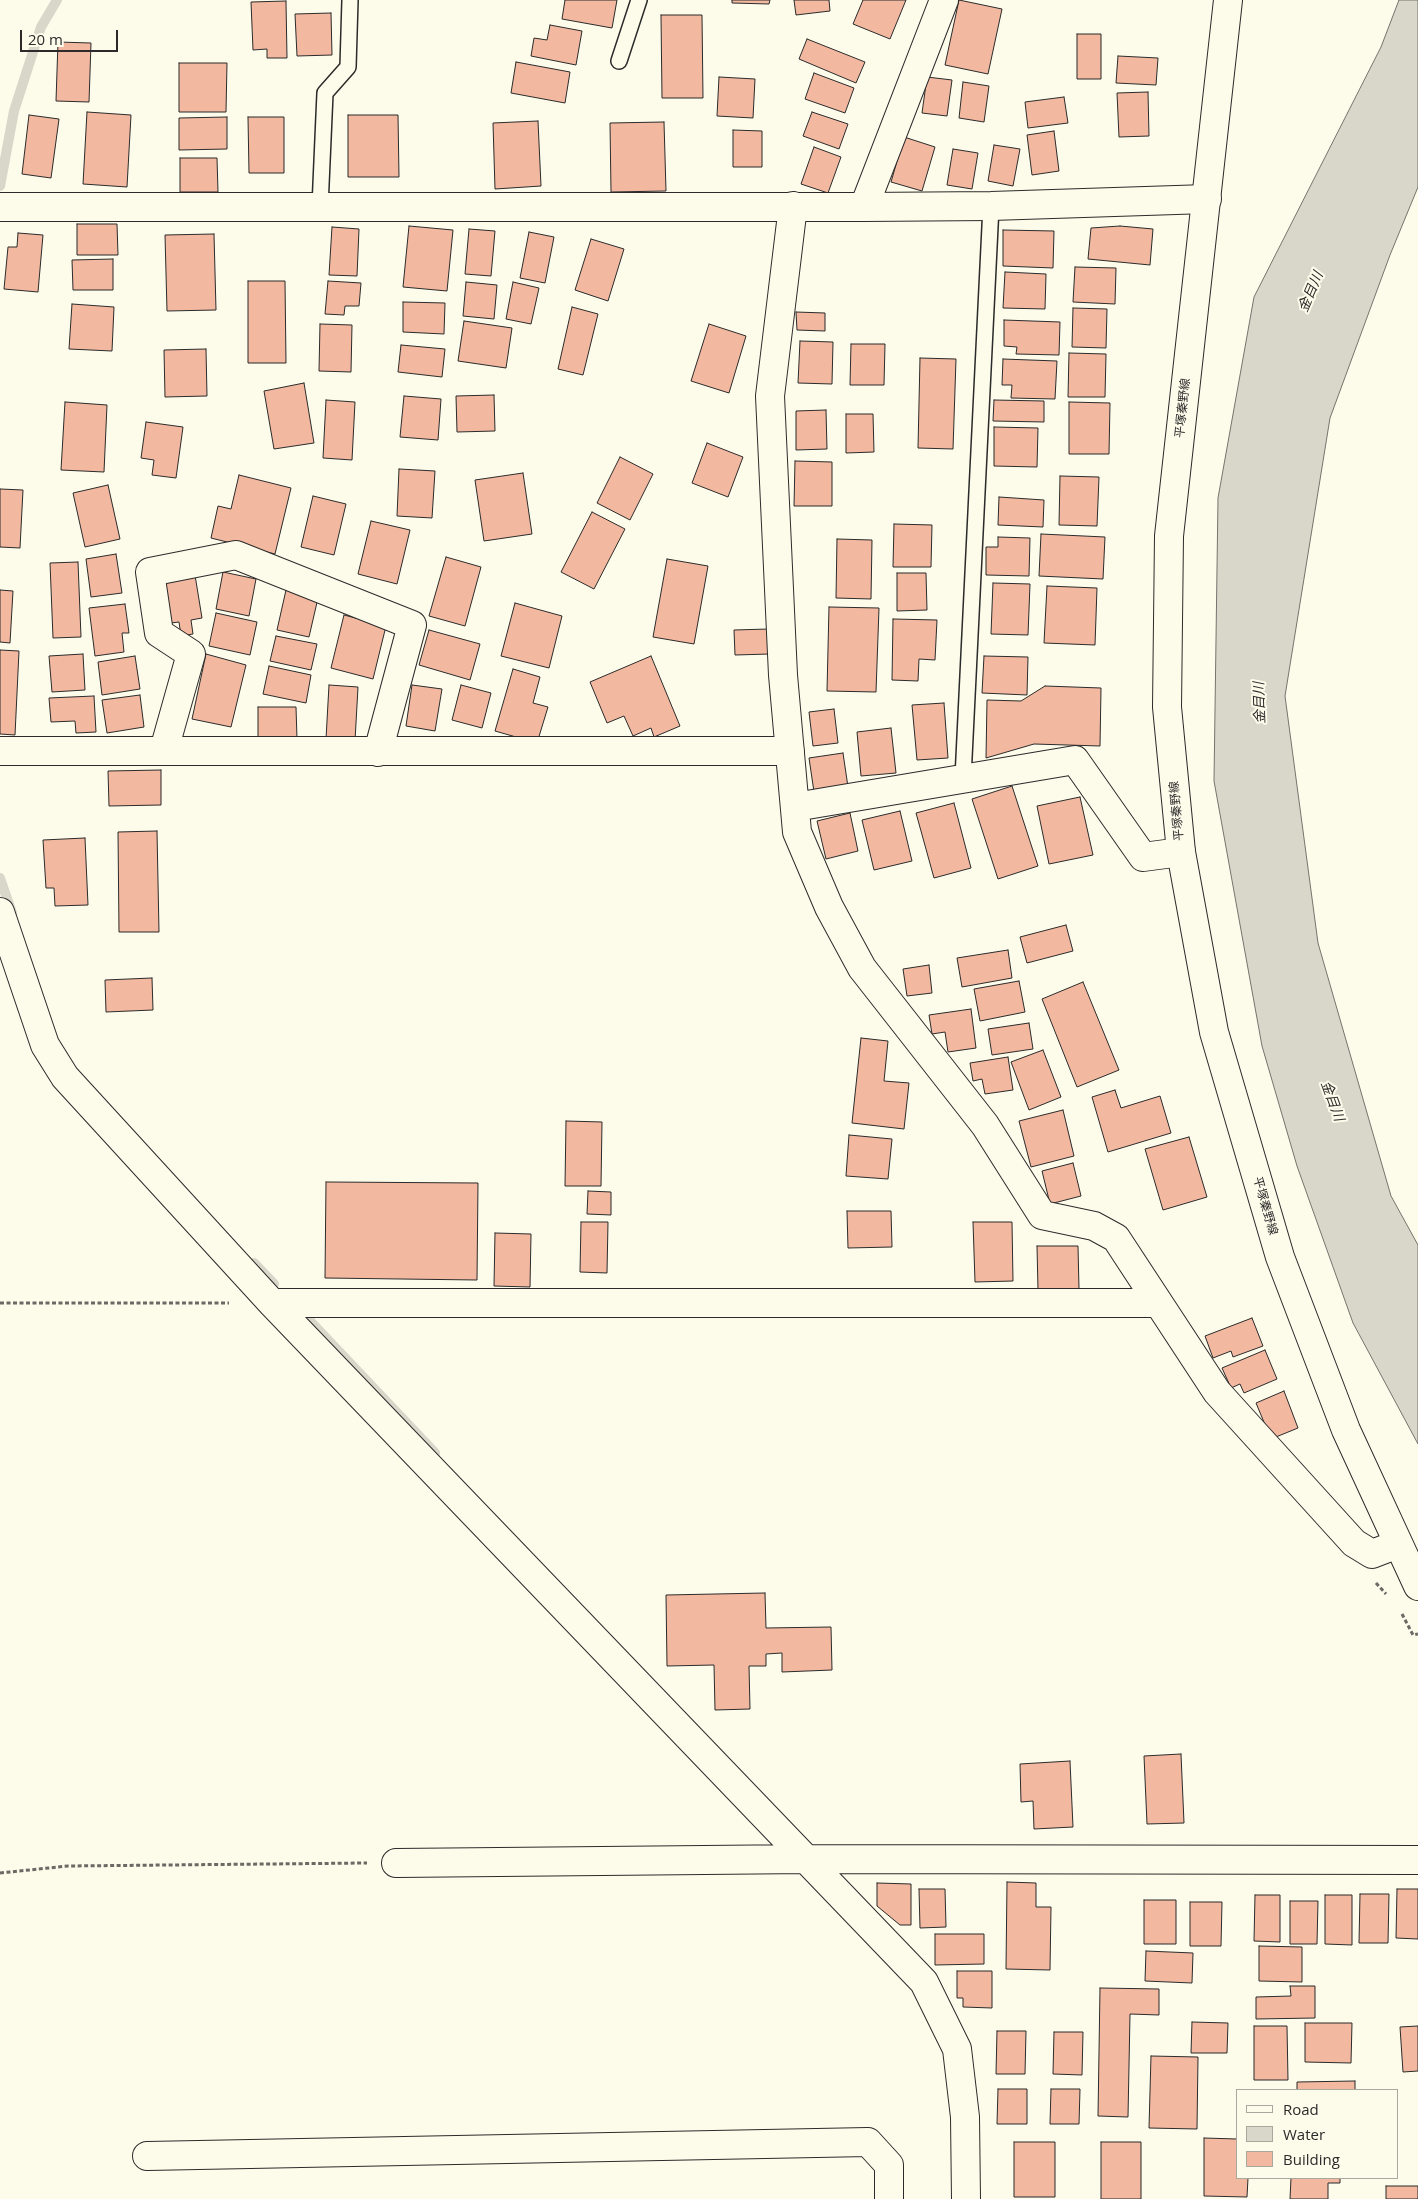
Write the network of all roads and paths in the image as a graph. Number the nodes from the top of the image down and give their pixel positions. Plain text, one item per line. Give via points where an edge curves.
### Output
1 (350, 0) edge
2 (639, 0) edge
3 (944, 0) edge
4 (1228, 0) edge
5 (619, 61) dead end
6 (1207, 199) junction
7 (793, 206) junction
8 (991, 206) junction
9 (5, 207) edge
10 (320, 207) junction
11 (864, 207) junction
12 (164, 750) junction
13 (0, 751) edge
14 (790, 751) junction
15 (378, 752) junction
16 (963, 778) junction
17 (795, 806) junction
18 (1181, 852) junction
19 (0, 912) edge
20 (0, 1303) edge
21 (272, 1303) junction
22 (1158, 1303) junction
23 (1398, 1544) junction
24 (1418, 1586) edge
25 (1418, 1634) edge
26 (1413, 1635) dead end
27 (807, 1859) junction
28 (1418, 1860) edge
29 (396, 1863) joint
30 (0, 1873) edge
31 (147, 2156) dead end
32 (889, 2199) edge
33 (966, 2199) edge

1 - 10 lane via 348,67 325,93
2 - 5 lane
3 - 11 street
4 - 6 street, 平塚秦野線
6 - 8 street
6 - 18 street, 平塚秦野線 via 1169,536 1167,707
7 - 10 street
7 - 11 street
7 - 14 street via 770,396 783,675
8 - 11 street
8 - 16 lane
9 - 10 street
12 - 13 street
12 - 15 street
12 - 15 street via 191,654 158,632 150,572 236,555 412,625
14 - 15 street
14 - 17 street
16 - 17 street
16 - 18 street via 1075,760 1143,857
17 - 22 street via 797,832 829,907 862,968 984,1125 1042,1215 1094,1226 1116,1238
18 - 23 street, 平塚秦野線 via 1214,1032 1280,1257 1346,1430
19 - 21 street via 44,1045 64,1077
20 - 21 path
21 - 22 street
21 - 27 street
22 - 23 street via 1217,1392 1354,1543 1372,1554
23 - 24 street, 平塚秦野線
25 - 26 path
27 - 28 street
27 - 29 street
27 - 33 street via 924,1982 957,2049 965,2117
29 - 30 path via 68,1866
31 - 32 street via 868,2142 889,2166

